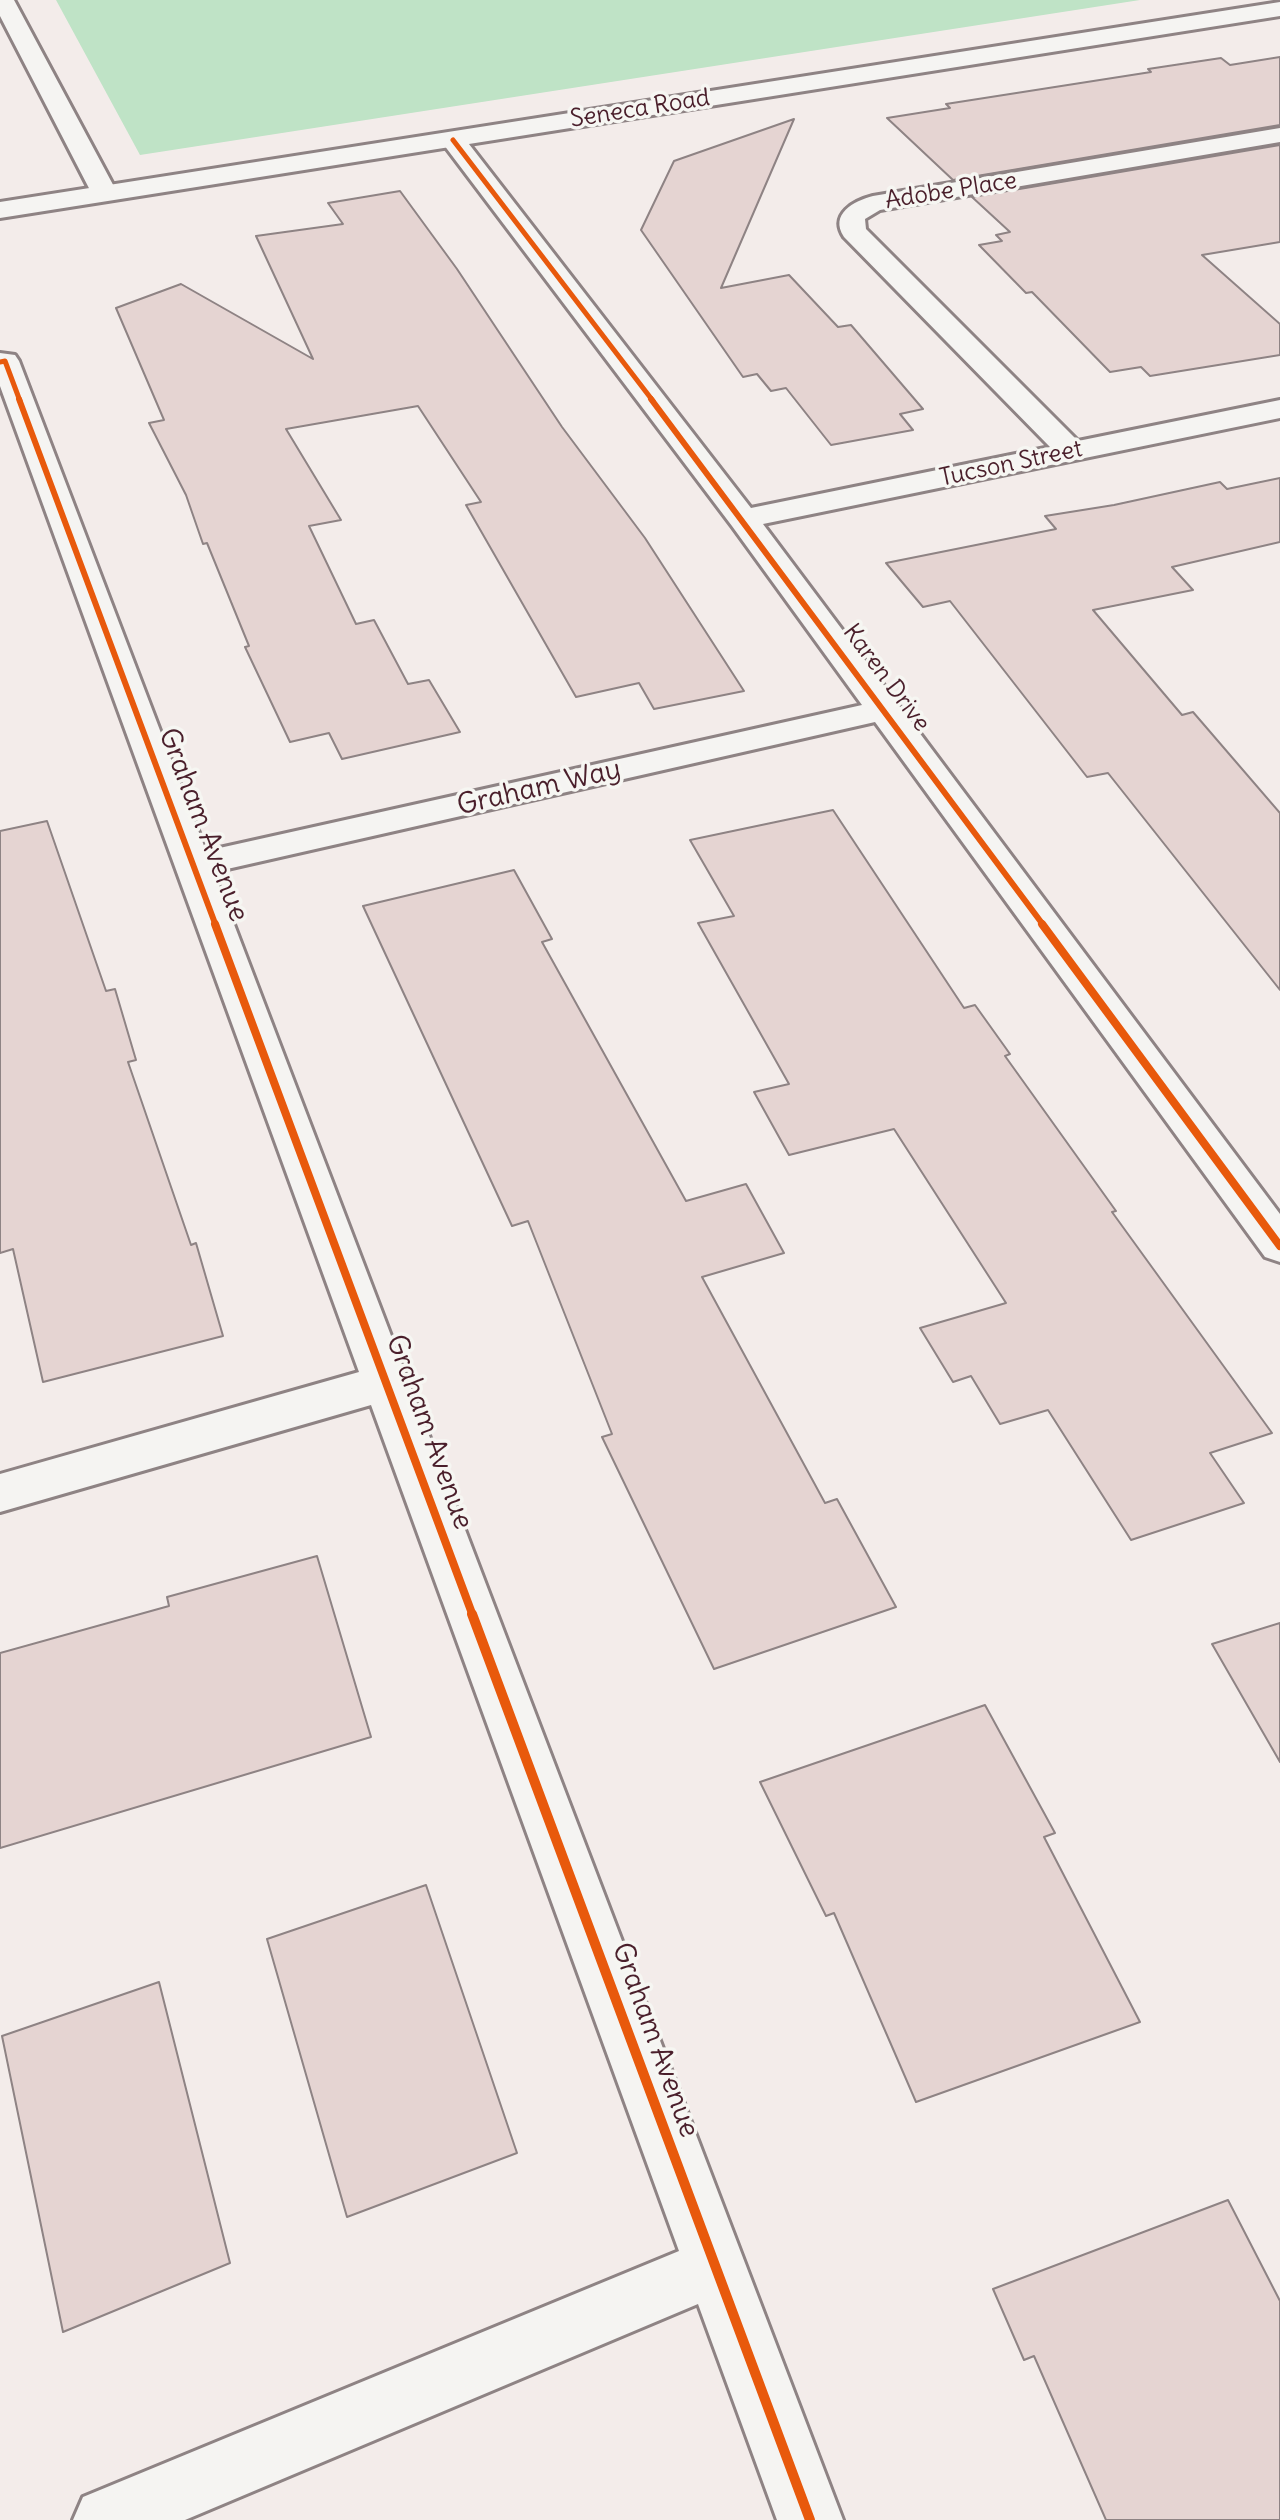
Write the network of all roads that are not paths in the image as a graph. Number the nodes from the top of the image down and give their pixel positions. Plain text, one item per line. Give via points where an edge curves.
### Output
1 (3, 0) edge
2 (1280, 9) edge
3 (1280, 135) edge
4 (453, 140) junction
5 (105, 194) junction
6 (0, 210) edge
7 (2, 361) edge
8 (1280, 409) edge
9 (1072, 452) junction
10 (743, 519) junction
11 (884, 710) junction
12 (194, 865) junction
13 (1280, 1246) edge
14 (387, 1382) junction
15 (0, 1493) edge
16 (716, 2266) junction
17 (106, 2520) edge
18 (810, 2520) edge

1 - 5 street
2 - 4 street, Seneca Road
3 - 9 street, Adobe Place via 873,204 852,216 853,231
4 - 5 street, Seneca Road
4 - 10 street, Karen Drive
5 - 6 street, Seneca Road
7 - 12 street, Graham Avenue
8 - 9 street, Tucson Street
9 - 10 street, Tucson Street
10 - 11 street, Karen Drive
11 - 12 street, Graham Way
11 - 13 street, Karen Drive
12 - 14 street, Graham Avenue
14 - 15 street
14 - 16 street, Graham Avenue
16 - 17 street
16 - 18 street, Graham Avenue

